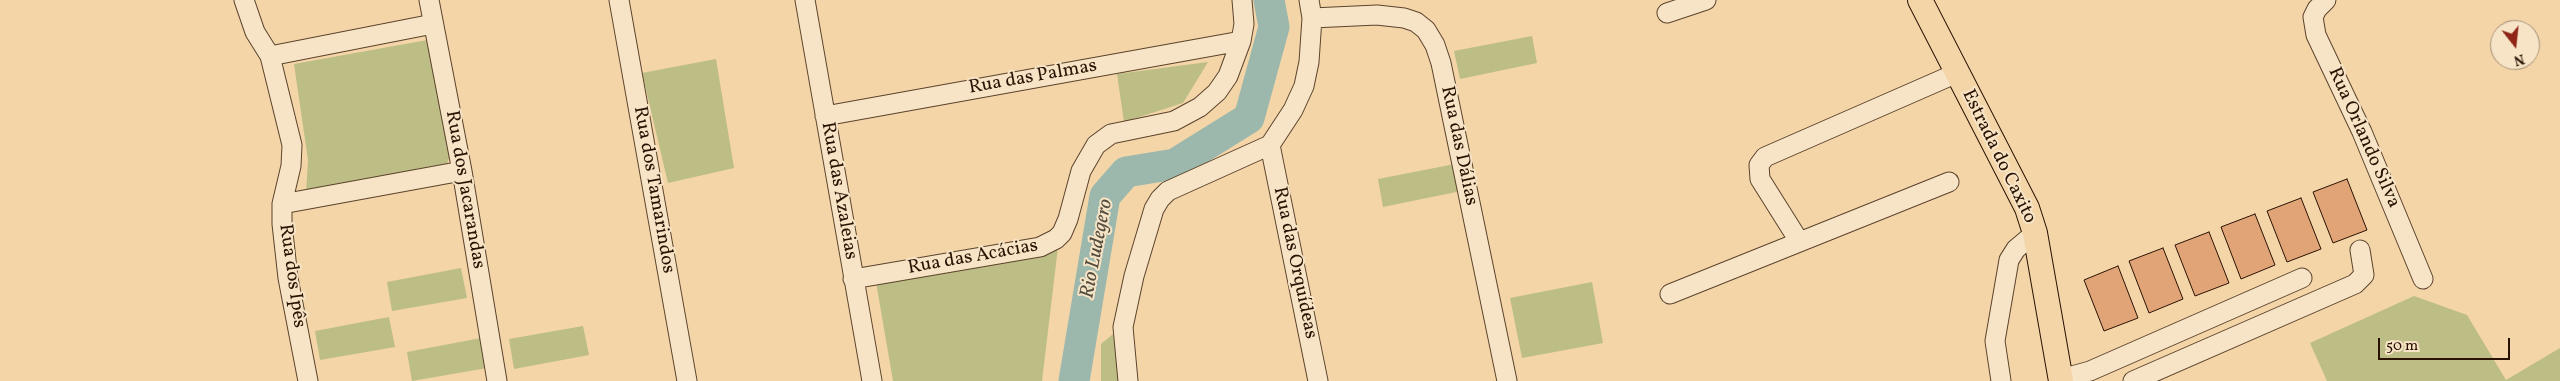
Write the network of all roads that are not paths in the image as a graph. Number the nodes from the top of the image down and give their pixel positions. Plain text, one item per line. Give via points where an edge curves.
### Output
1 (244, 0) edge
2 (429, 0) edge
3 (618, 0) edge
4 (805, 0) edge
5 (1242, 0) edge
6 (1706, 0) edge
7 (1920, 0) edge
8 (2326, 0) edge
9 (1310, 9) edge
10 (1667, 13) dead end
11 (434, 24) junction
12 (1241, 41) junction
13 (270, 56) junction
14 (1957, 73) junction
15 (825, 116) junction
16 (1270, 145) junction
17 (462, 171) junction
18 (1949, 182) dead end
19 (282, 204) junction
20 (2035, 233) junction
21 (1799, 241) junction
22 (2360, 250) dead end
23 (2302, 278) dead end
24 (853, 279) junction
25 (2423, 279) dead end
26 (1670, 294) dead end
27 (2093, 376) edge
28 (2061, 380) edge
29 (308, 381) edge
30 (497, 381) edge
31 (687, 381) edge
32 (872, 381) edge
33 (1128, 381) edge
34 (1318, 381) edge
35 (1507, 381) edge
36 (2001, 381) edge
37 (2133, 381) edge

1 - 13 street, Rua dos Ipês via 255,32
2 - 11 street, Rua dos Jacarandas
3 - 31 street, Rua dos Tamarindos
4 - 15 street, Rua das Azaleias
5 - 12 street, Rua das Acácias via 1244,24
6 - 10 street
7 - 14 main road, Estrada do Caxito
8 - 25 street, Rua Orlando Silva via 2313,17 2316,35 2362,132
9 - 16 street via 1309,62 1304,86
9 - 35 street, Rua das Dálias via 1404,18 1426,30 1434,45 1441,63
11 - 13 street
11 - 17 street, Rua dos Jacarandas
12 - 15 street, Rua das Palmas
12 - 24 street, Rua das Acácias via 1228,76 1217,92 1200,107 1174,121 1111,134 1096,145 1081,171 1062,233 1048,244
13 - 19 street, Rua dos Ipês via 292,145 292,166
14 - 20 main road, Estrada do Caxito via 2027,208
14 - 21 street via 1765,157 1759,165 1760,179
15 - 24 street, Rua das Azaleias
16 - 33 street via 1168,191 1160,198 1149,224 1123,327
16 - 34 street, Rua das Orquídeas
17 - 19 street
17 - 30 street, Rua dos Jacarandas
18 - 21 street
19 - 29 street, Rua dos Ipês via 284,246
20 - 28 main road, Estrada do Caxito
20 - 36 street via 2016,249 2009,260 1995,341
21 - 26 street
22 - 37 street via 2364,275 2355,284
23 - 27 street
24 - 32 street, Rua das Azaleias
27 - 28 street

